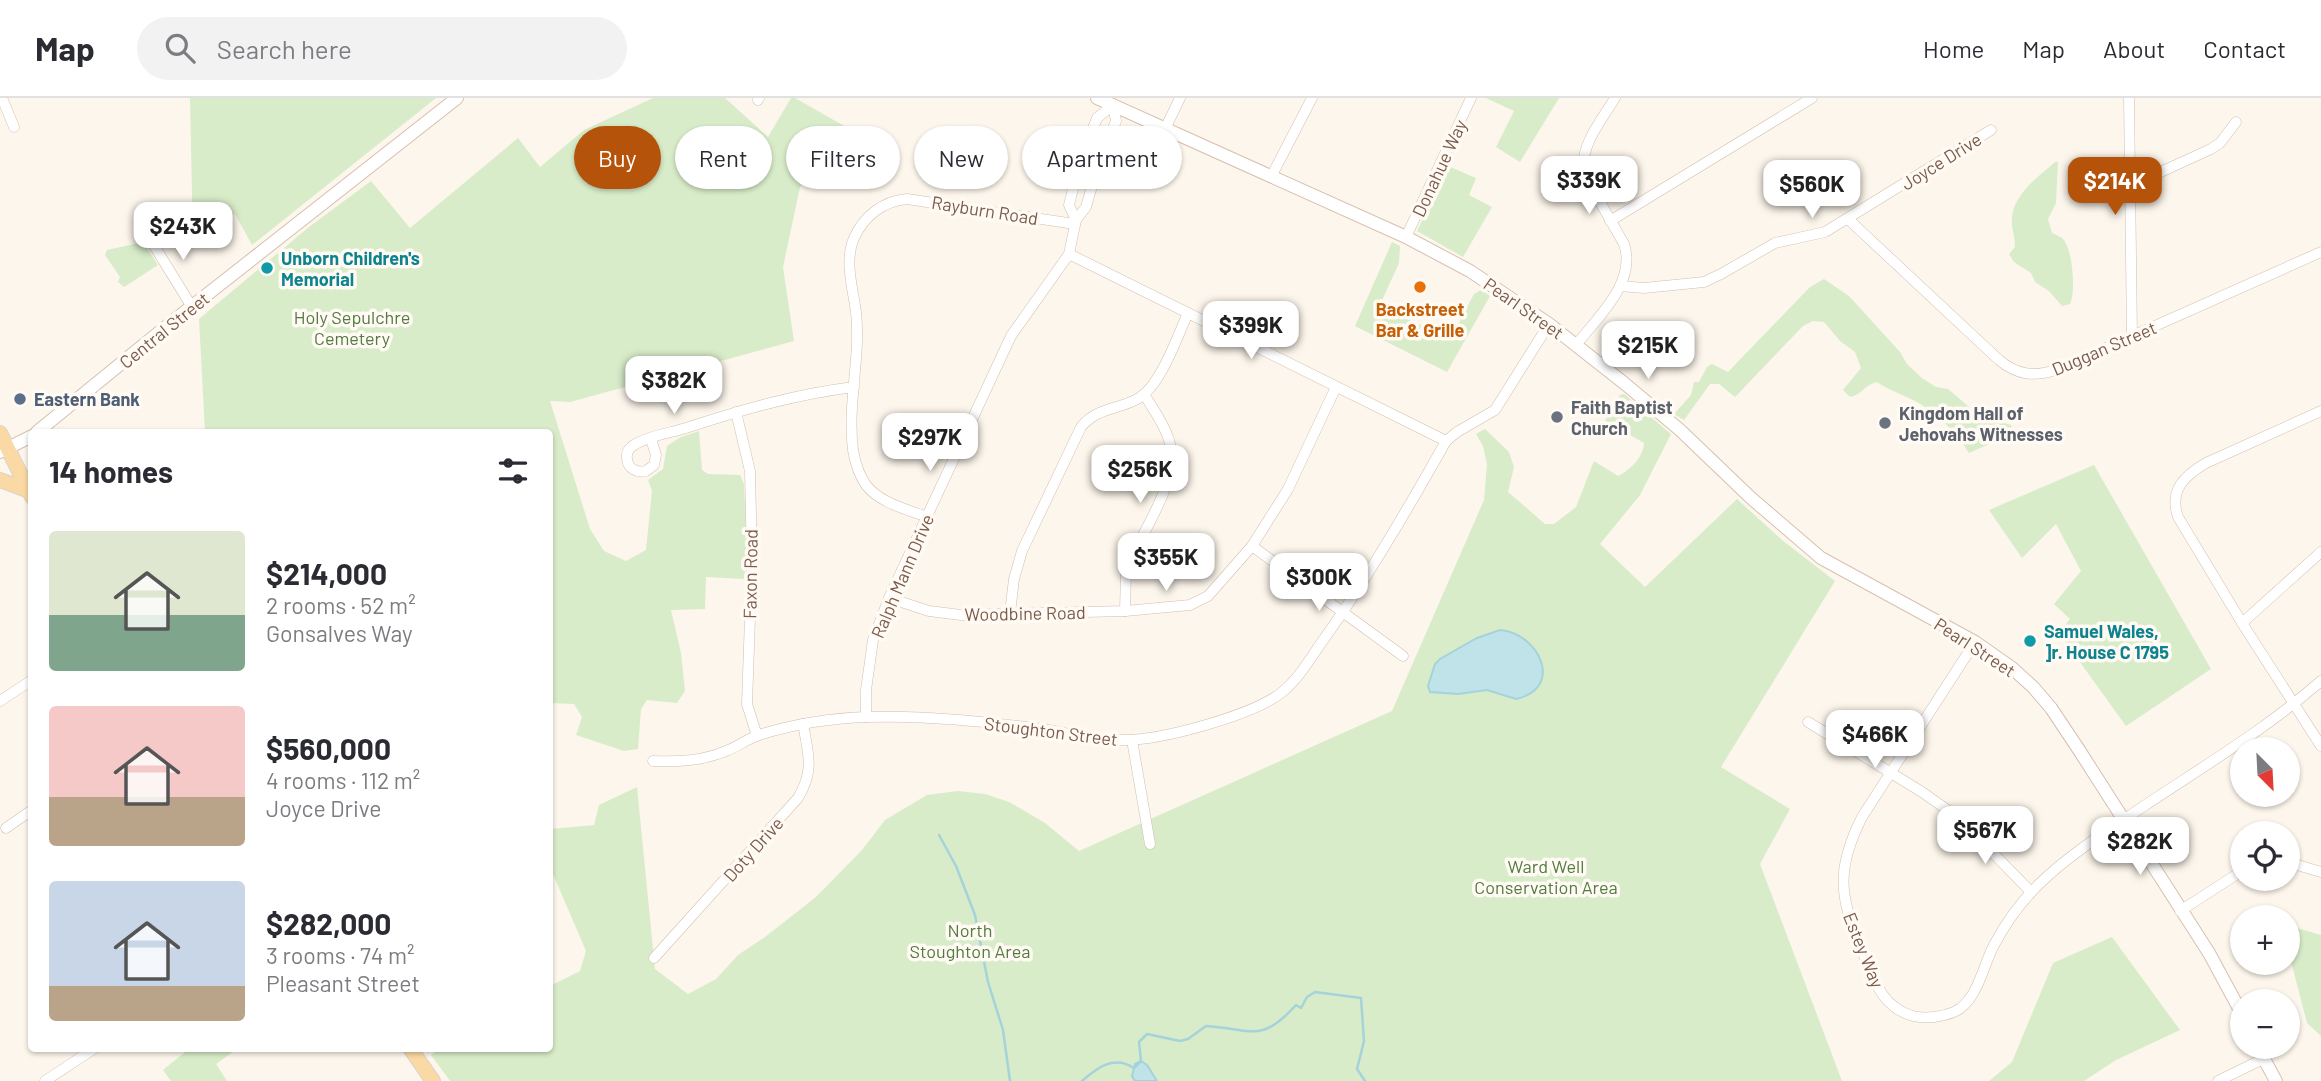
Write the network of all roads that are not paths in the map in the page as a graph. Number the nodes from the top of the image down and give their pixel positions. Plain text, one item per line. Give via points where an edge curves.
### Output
1 (2, 98) edge
2 (1097, 98) edge
3 (1180, 98) edge
4 (1312, 98) edge
5 (1471, 98) edge
6 (1615, 98) edge
7 (1812, 98) edge
8 (2129, 98) edge
9 (450, 100) edge
10 (1796, 102) edge
11 (1113, 105) junction
12 (2236, 122) dead end
13 (1158, 126) edge
14 (1166, 126) edge
15 (14, 127) dead end
16 (1991, 130) dead end
17 (1182, 137) edge
18 (1271, 177) junction
19 (2130, 186) junction
20 (1848, 219) junction
21 (1610, 220) junction
22 (1075, 222) junction
23 (147, 234) dead end
24 (1406, 237) junction
25 (2321, 252) edge
26 (1069, 254) junction
27 (1620, 286) junction
28 (192, 307) junction
29 (1188, 313) junction
30 (1549, 324) junction
31 (2132, 337) junction
32 (1576, 345) junction
33 (854, 387) junction
34 (1336, 387) junction
35 (1144, 394) junction
36 (2321, 411) edge
37 (736, 412) junction
38 (41, 429) edge
39 (0, 433) edge
40 (28, 438) edge
41 (651, 439) dead end
42 (1446, 441) junction
43 (3, 451) edge
44 (0, 480) edge
45 (28, 491) edge
46 (28, 493) edge
47 (927, 517) junction
48 (1252, 546) junction
49 (2321, 552) edge
50 (889, 598) junction
51 (1125, 611) junction
52 (1343, 612) junction
53 (1010, 613) junction
54 (2242, 623) junction
55 (1975, 642) junction
56 (1403, 656) dead end
57 (2321, 681) edge
58 (28, 683) edge
59 (0, 701) edge
60 (2294, 705) junction
61 (866, 717) junction
62 (1808, 722) dead end
63 (803, 724) junction
64 (757, 736) junction
65 (1132, 740) junction
66 (2321, 746) edge
67 (653, 761) dead end
68 (1891, 773) junction
69 (28, 813) edge
70 (2123, 820) junction
71 (5, 828) dead end
72 (1150, 844) dead end
73 (2300, 866) edge
74 (2321, 872) edge
75 (2230, 879) edge
76 (2031, 892) junction
77 (2180, 911) junction
78 (654, 958) dead end
79 (2230, 992) edge
80 (89, 1052) edge
81 (413, 1052) edge
82 (2263, 1059) joint
83 (45, 1081) edge
84 (433, 1081) edge
85 (2218, 1081) edge
86 (2276, 1081) edge

1 - 15 street
2 - 11 main road, Pearl Street
3 - 14 street
4 - 18 street
5 - 24 street, Donahue Way
6 - 21 street via 1582,159 1587,183
7 - 10 street
8 - 19 street
9 - 28 main road, Central Street
10 - 21 street
11 - 13 main road, Pearl Street
11 - 22 street, Ralph Mann Drive via 1116,121 1086,207
11 - 22 street, Ralph Mann Drive via 1097,118 1079,165 1069,205
12 - 19 street via 2211,149
16 - 20 street, Joyce Drive
17 - 18 main road, Pearl Street
18 - 24 main road, Pearl Street
19 - 31 street
20 - 27 street, Joyce Drive via 1816,235 1774,243 1704,282
20 - 31 street, Duggan Street via 1999,360 2018,372 2033,375 2056,370
21 - 27 street via 1628,255
22 - 26 street, Ralph Mann Drive
22 - 33 street, Rayburn Road via 919,200 880,206 864,223 850,251 857,332
23 - 28 street
24 - 30 main road, Pearl Street via 1470,271
25 - 31 street, Duggan Street
26 - 29 street
26 - 47 street, Ralph Mann Drive via 1011,336
27 - 32 street
28 - 38 main road, Central Street
29 - 34 street
29 - 35 street
30 - 32 main road, Pearl Street
30 - 42 street, Stoughton Street via 1495,410
32 - 55 main road, Pearl Street via 1680,430 1821,558
33 - 37 street
33 - 47 street, Rayburn Road via 853,449 865,483 874,494
34 - 42 street
34 - 48 street, Woodbine Road via 1288,489
35 - 51 street via 1169,441 1172,465 1129,562
35 - 53 street via 1098,412 1081,427 1022,551
36 - 54 street via 2206,463 2193,471 2175,494 2178,517
37 - 41 street
37 - 64 street, Faxon Road via 750,471 747,704
39 - 43 main road
40 - 43 main road
42 - 52 street, Stoughton Street via 1390,542
43 - 45 main road
44 - 46 main road
47 - 50 street, Ralph Mann Drive
48 - 51 street, Woodbine Road via 1208,596 1190,605
48 - 52 street
49 - 54 street
50 - 53 street, Woodbine Road via 944,614
50 - 61 street, Ralph Mann Drive via 873,640
51 - 53 street, Woodbine Road
52 - 56 street
52 - 65 street, Stoughton Street via 1280,694 1176,734
54 - 60 street
55 - 68 street, Estey Way
55 - 70 main road, Pearl Street via 2033,687
57 - 60 street, Estey Way
58 - 59 street
60 - 66 street
60 - 70 street, Estey Way
61 - 63 street, Stoughton Street
61 - 65 street, Stoughton Street via 965,720
62 - 68 street
63 - 64 street, Stoughton Street
63 - 78 street, Doty Drive via 810,768 799,798
64 - 67 street, Stoughton Street via 724,752 682,762
65 - 72 street
68 - 76 street via 1959,818
68 - 76 street, Estey Way via 1851,840 1843,888 1849,919 1888,1004 1920,1017 1956,1011 1968,1001 1994,945
69 - 71 street
70 - 76 street, Estey Way
70 - 77 main road, Pearl Street
73 - 74 street
75 - 77 street
77 - 79 main road, Pearl Street
80 - 83 street
81 - 84 main road
82 - 85 street
82 - 86 main road

